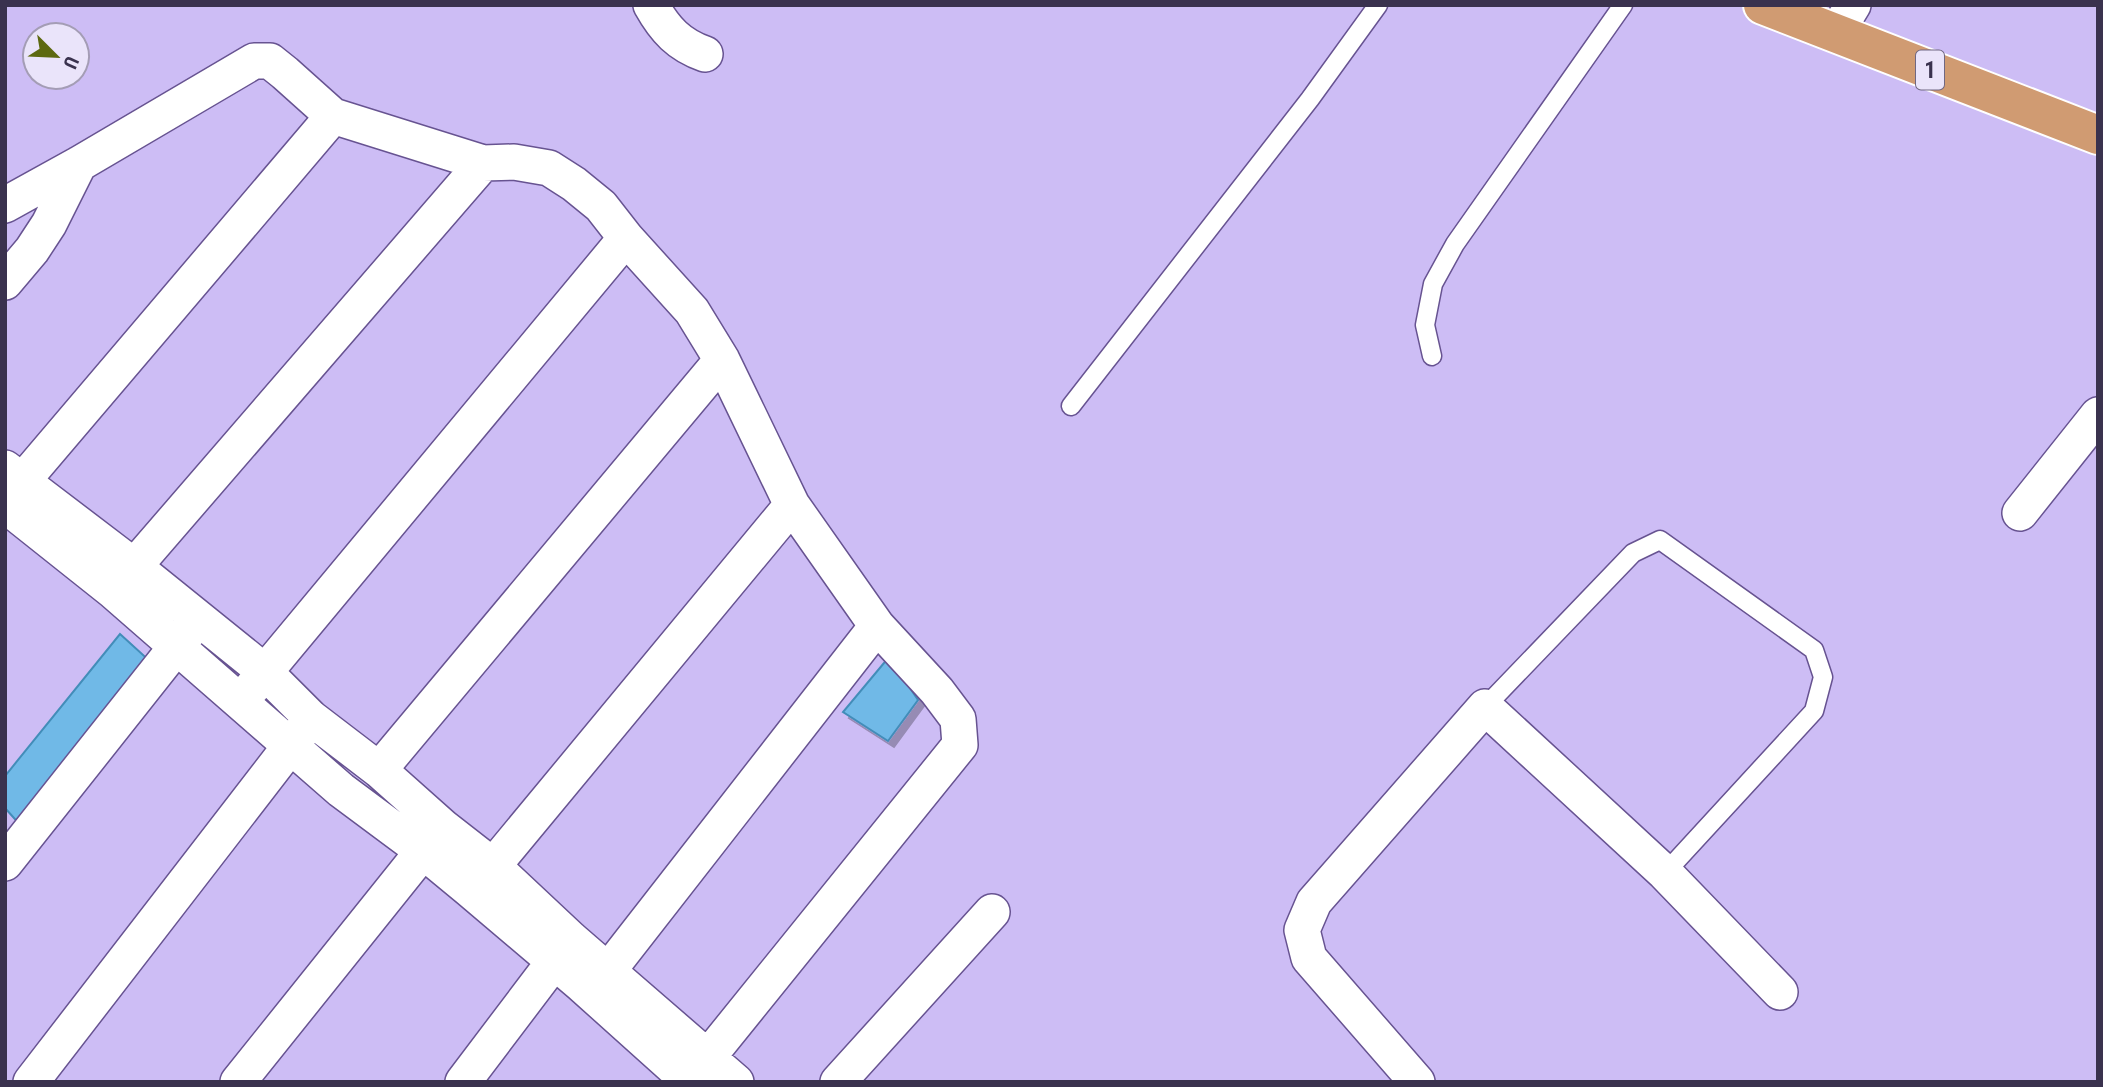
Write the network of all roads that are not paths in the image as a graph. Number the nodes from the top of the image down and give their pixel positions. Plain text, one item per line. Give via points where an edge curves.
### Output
1 (651, 5) edge
2 (1378, 5) edge
3 (1623, 5) edge
4 (1763, 5) edge
5 (1845, 19) edge
6 (705, 54) dead end
7 (333, 116) junction
8 (2098, 135) edge
9 (483, 163) junction
10 (79, 164) junction
11 (5, 205) edge
12 (626, 238) junction
13 (5, 282) edge
14 (1432, 356) dead end
15 (722, 360) junction
16 (1071, 405) dead end
17 (2098, 415) edge
18 (9, 489) edge
19 (792, 505) junction
20 (2020, 513) dead end
21 (124, 579) junction
22 (199, 619) junction
23 (877, 626) junction
24 (177, 646) junction
25 (265, 672) junction
26 (240, 701) junction
27 (1485, 707) junction
28 (312, 718) junction
29 (290, 746) junction
30 (379, 770) junction
31 (433, 839) junction
32 (5, 863) edge
33 (493, 866) junction
34 (1665, 873) junction
35 (992, 912) dead end
36 (562, 950) junction
37 (608, 971) junction
38 (1780, 992) dead end
39 (681, 1064) edge
40 (31, 1082) edge
41 (238, 1082) edge
42 (463, 1082) edge
43 (736, 1082) edge
44 (838, 1082) edge
45 (1417, 1082) edge

1 - 6 street via 676,40
2 - 16 lane
3 - 14 lane via 1455,244 1433,284 1424,325
4 - 5 highway, 1
5 - 8 highway, 1
7 - 9 street
7 - 10 street via 270,61 254,61
7 - 18 street
9 - 12 street via 548,168 601,206
9 - 21 street
10 - 11 street
10 - 13 street via 49,224
12 - 15 street via 692,312
12 - 25 street
15 - 19 street
15 - 30 street
17 - 20 street
18 - 21 street
19 - 23 street
19 - 33 street
21 - 22 street
21 - 24 street
22 - 24 street
22 - 25 street
23 - 37 street
23 - 39 street via 958,719 960,745
24 - 26 street
24 - 32 street
25 - 26 street
25 - 28 street
26 - 29 street
27 - 34 street
27 - 34 lane via 1633,553 1660,540 1814,650 1823,677 1814,711
27 - 45 street via 1314,902 1302,930 1309,957
28 - 29 street
28 - 30 street
29 - 31 street via 341,789
29 - 40 street
30 - 31 street
31 - 33 street
31 - 36 street
31 - 41 street
33 - 36 street
34 - 38 street
35 - 44 street
36 - 37 street
36 - 39 street via 582,985
36 - 42 street
37 - 39 street
39 - 43 street

